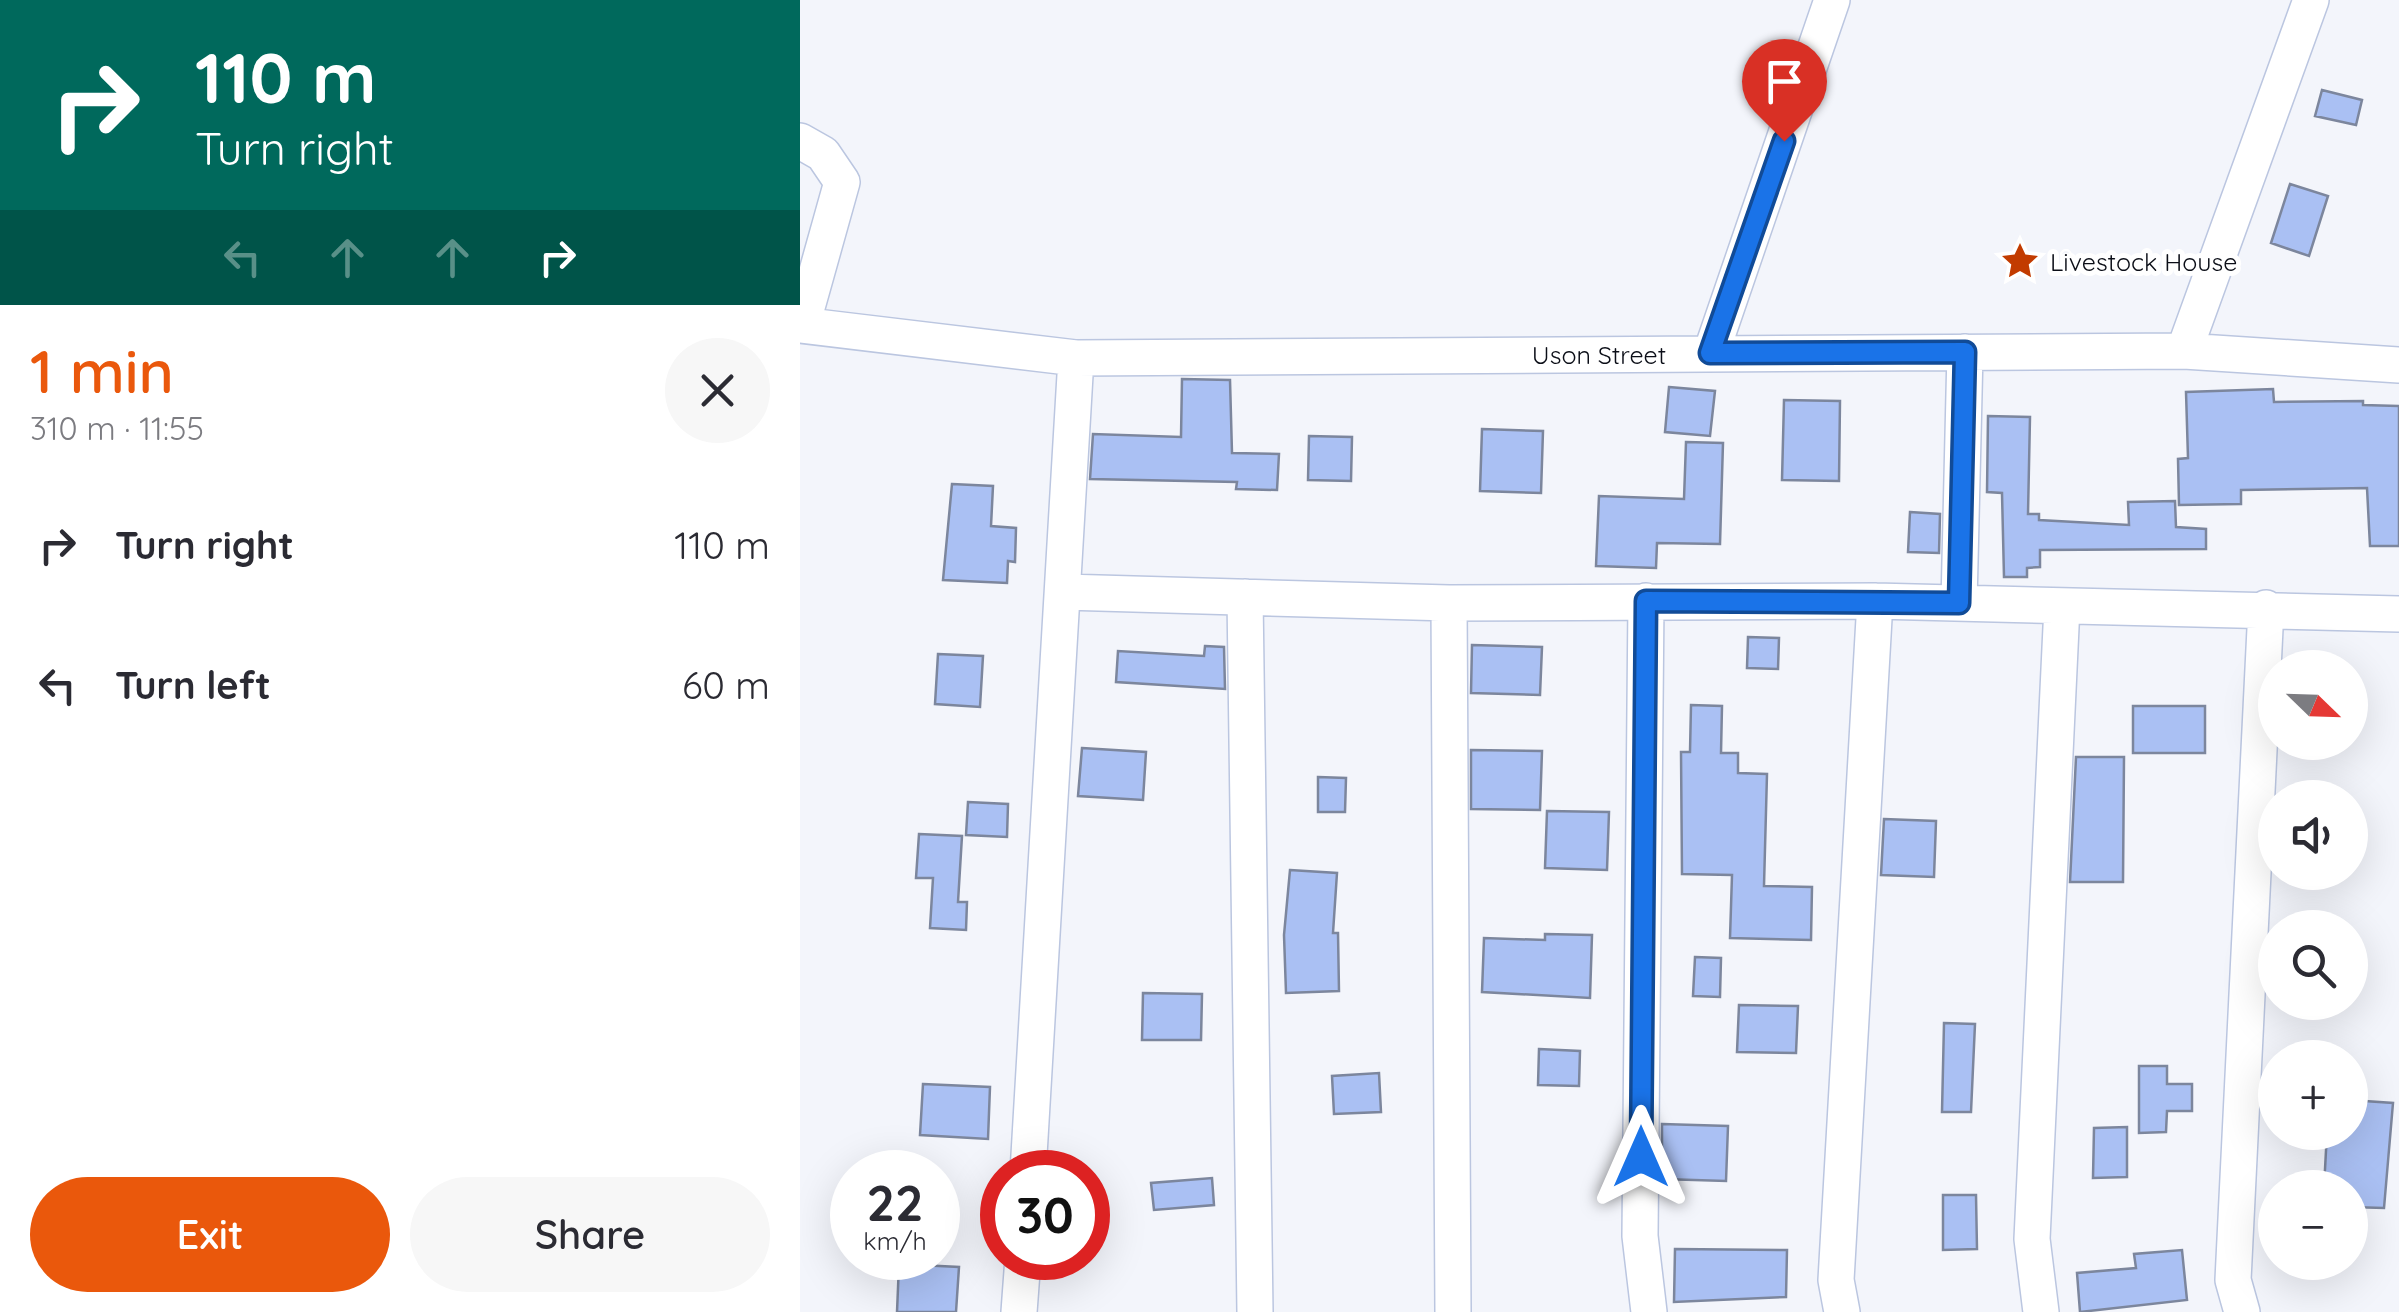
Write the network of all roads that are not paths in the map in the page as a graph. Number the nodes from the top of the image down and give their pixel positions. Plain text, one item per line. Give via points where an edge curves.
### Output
1 (1832, 0) edge
2 (2311, 0) edge
3 (800, 141) edge
4 (801, 325) edge
5 (2184, 351) junction
6 (1965, 352) junction
7 (1710, 353) junction
8 (1076, 358) junction
9 (2399, 365) edge
10 (1064, 592) junction
11 (1244, 596) junction
12 (1875, 600) junction
13 (1646, 601) junction
14 (1959, 603) junction
15 (1449, 604) junction
16 (2062, 606) junction
17 (2266, 608) junction
18 (2399, 614) edge
19 (1029, 1150) edge
20 (1022, 1280) edge
21 (1020, 1312) edge
22 (1255, 1312) edge
23 (1453, 1312) edge
24 (1648, 1312) edge
25 (1842, 1312) edge
26 (2042, 1312) edge
27 (2242, 1312) edge

1 - 7 street
2 - 5 street
3 - 4 street via 823,154 842,182
4 - 8 street, Uson Street
5 - 6 street, Uson Street
5 - 9 street, Uson Street
6 - 7 street, Uson Street
6 - 14 street
7 - 8 street, Uson Street
8 - 10 street
10 - 11 street
10 - 19 street
11 - 15 street
11 - 22 street
12 - 13 street
12 - 14 street
12 - 25 street via 1836,1280
13 - 15 street
13 - 24 street via 1640,1236
14 - 16 street
15 - 23 street
16 - 17 street
16 - 26 street via 2032,1239
17 - 18 street
17 - 27 street via 2233,1280
20 - 21 street

